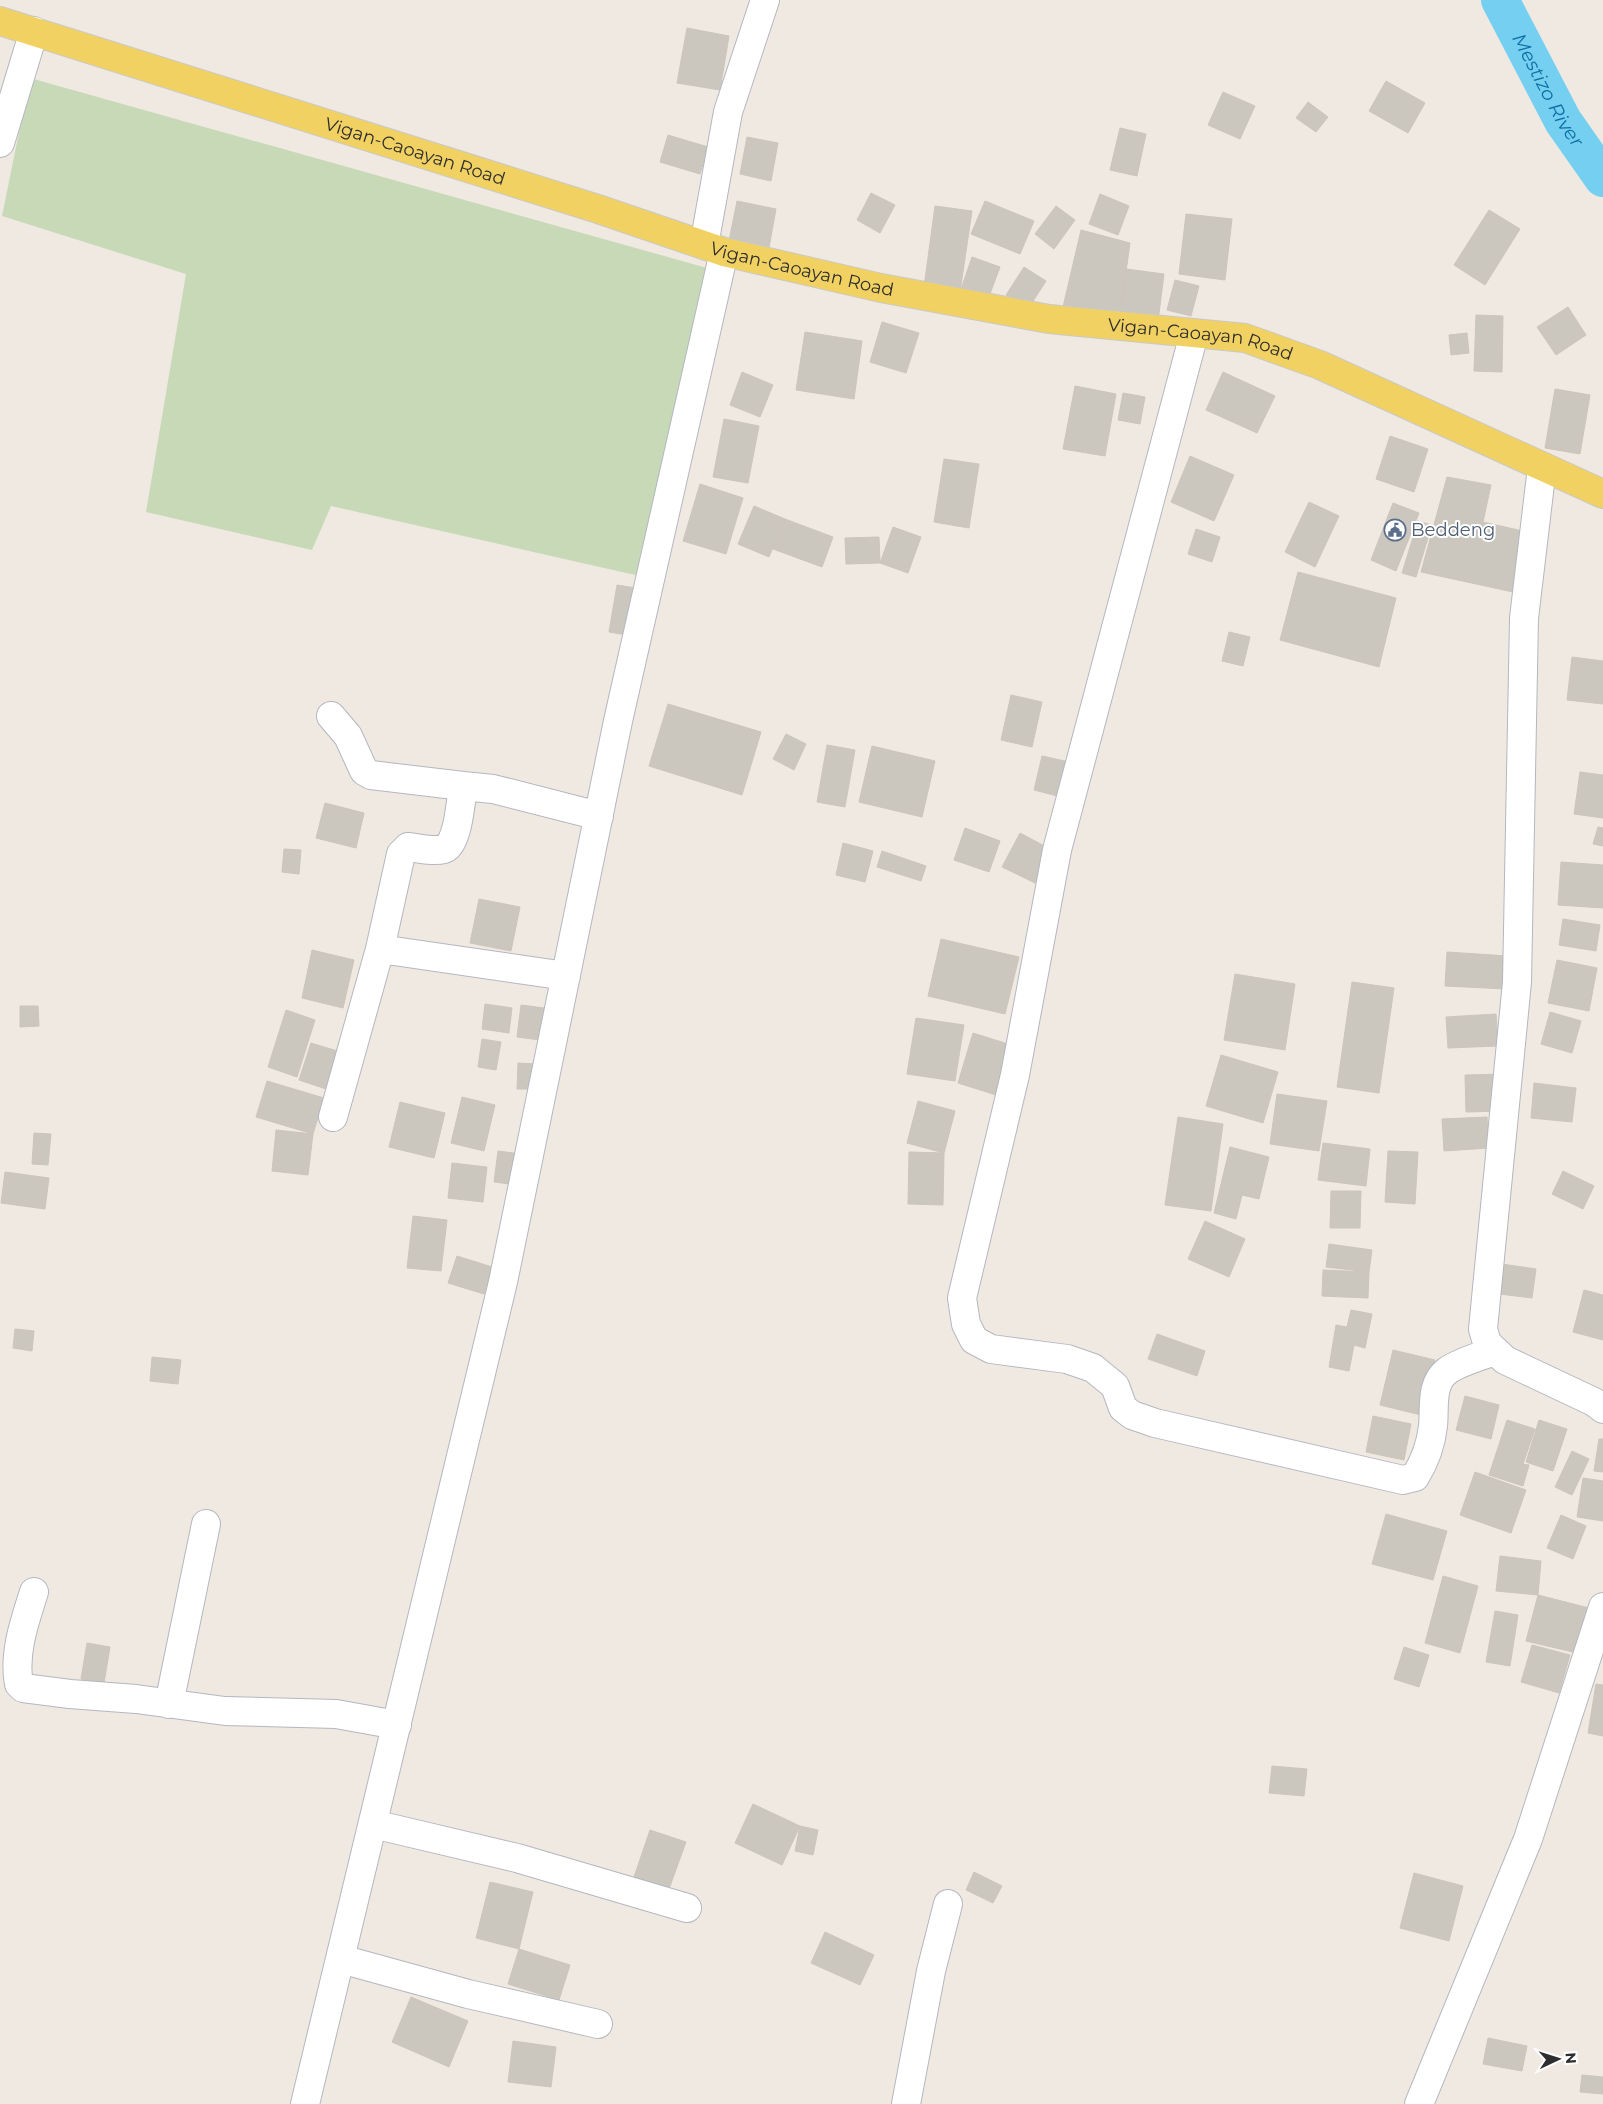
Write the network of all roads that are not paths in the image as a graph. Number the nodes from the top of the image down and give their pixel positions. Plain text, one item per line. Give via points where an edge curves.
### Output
1 (765, 0) edge
2 (0, 21) edge
3 (34, 31) junction
4 (0, 143) edge
5 (714, 249) junction
6 (1194, 334) junction
7 (1542, 467) junction
8 (1603, 494) edge
9 (331, 716) dead end
10 (463, 786) junction
11 (599, 816) junction
12 (380, 949) junction
13 (566, 976) junction
14 (333, 1117) dead end
15 (1494, 1351) junction
16 (1603, 1409) edge
17 (206, 1524) dead end
18 (34, 1592) dead end
19 (1603, 1607) edge
20 (169, 1704) junction
21 (397, 1725) junction
22 (373, 1824) junction
23 (948, 1904) dead end
24 (687, 1908) dead end
25 (340, 1959) junction
26 (598, 2024) dead end
27 (305, 2104) edge
28 (906, 2104) edge
29 (1419, 2104) edge

1 - 5 street via 728,112
2 - 3 main road, Vigan-Caoayan Road
3 - 4 street
3 - 5 main road, Vigan-Caoayan Road via 589,206
5 - 6 main road, Vigan-Caoayan Road via 881,288 1049,319
5 - 11 street
6 - 7 main road, Vigan-Caoayan Road via 1245,338 1295,355
6 - 15 street via 1057,850 1015,1076 962,1298 966,1324 974,1340 991,1349 1067,1359 1093,1368 1115,1386 1122,1408 1132,1415 1403,1480 1415,1477 1426,1459 1433,1426 1433,1399 1439,1381 1447,1371
7 - 8 main road, Vigan-Caoayan Road
7 - 15 street via 1524,618 1517,982 1483,1315 1483,1329
9 - 10 street via 348,736 364,771 371,775
10 - 11 street via 493,789
10 - 12 street via 454,836 449,845 437,850 408,847 401,854
11 - 13 street
12 - 13 street
12 - 14 street
13 - 21 street via 503,1282
15 - 16 street via 1505,1360
17 - 20 street
18 - 20 street via 23,1629 18,1666 19,1684 23,1688
19 - 29 street via 1528,1839
20 - 21 street via 225,1711 336,1714
21 - 22 street
22 - 24 street via 517,1858
22 - 25 street
23 - 28 street via 931,1971
25 - 26 street via 468,1994
25 - 27 street

